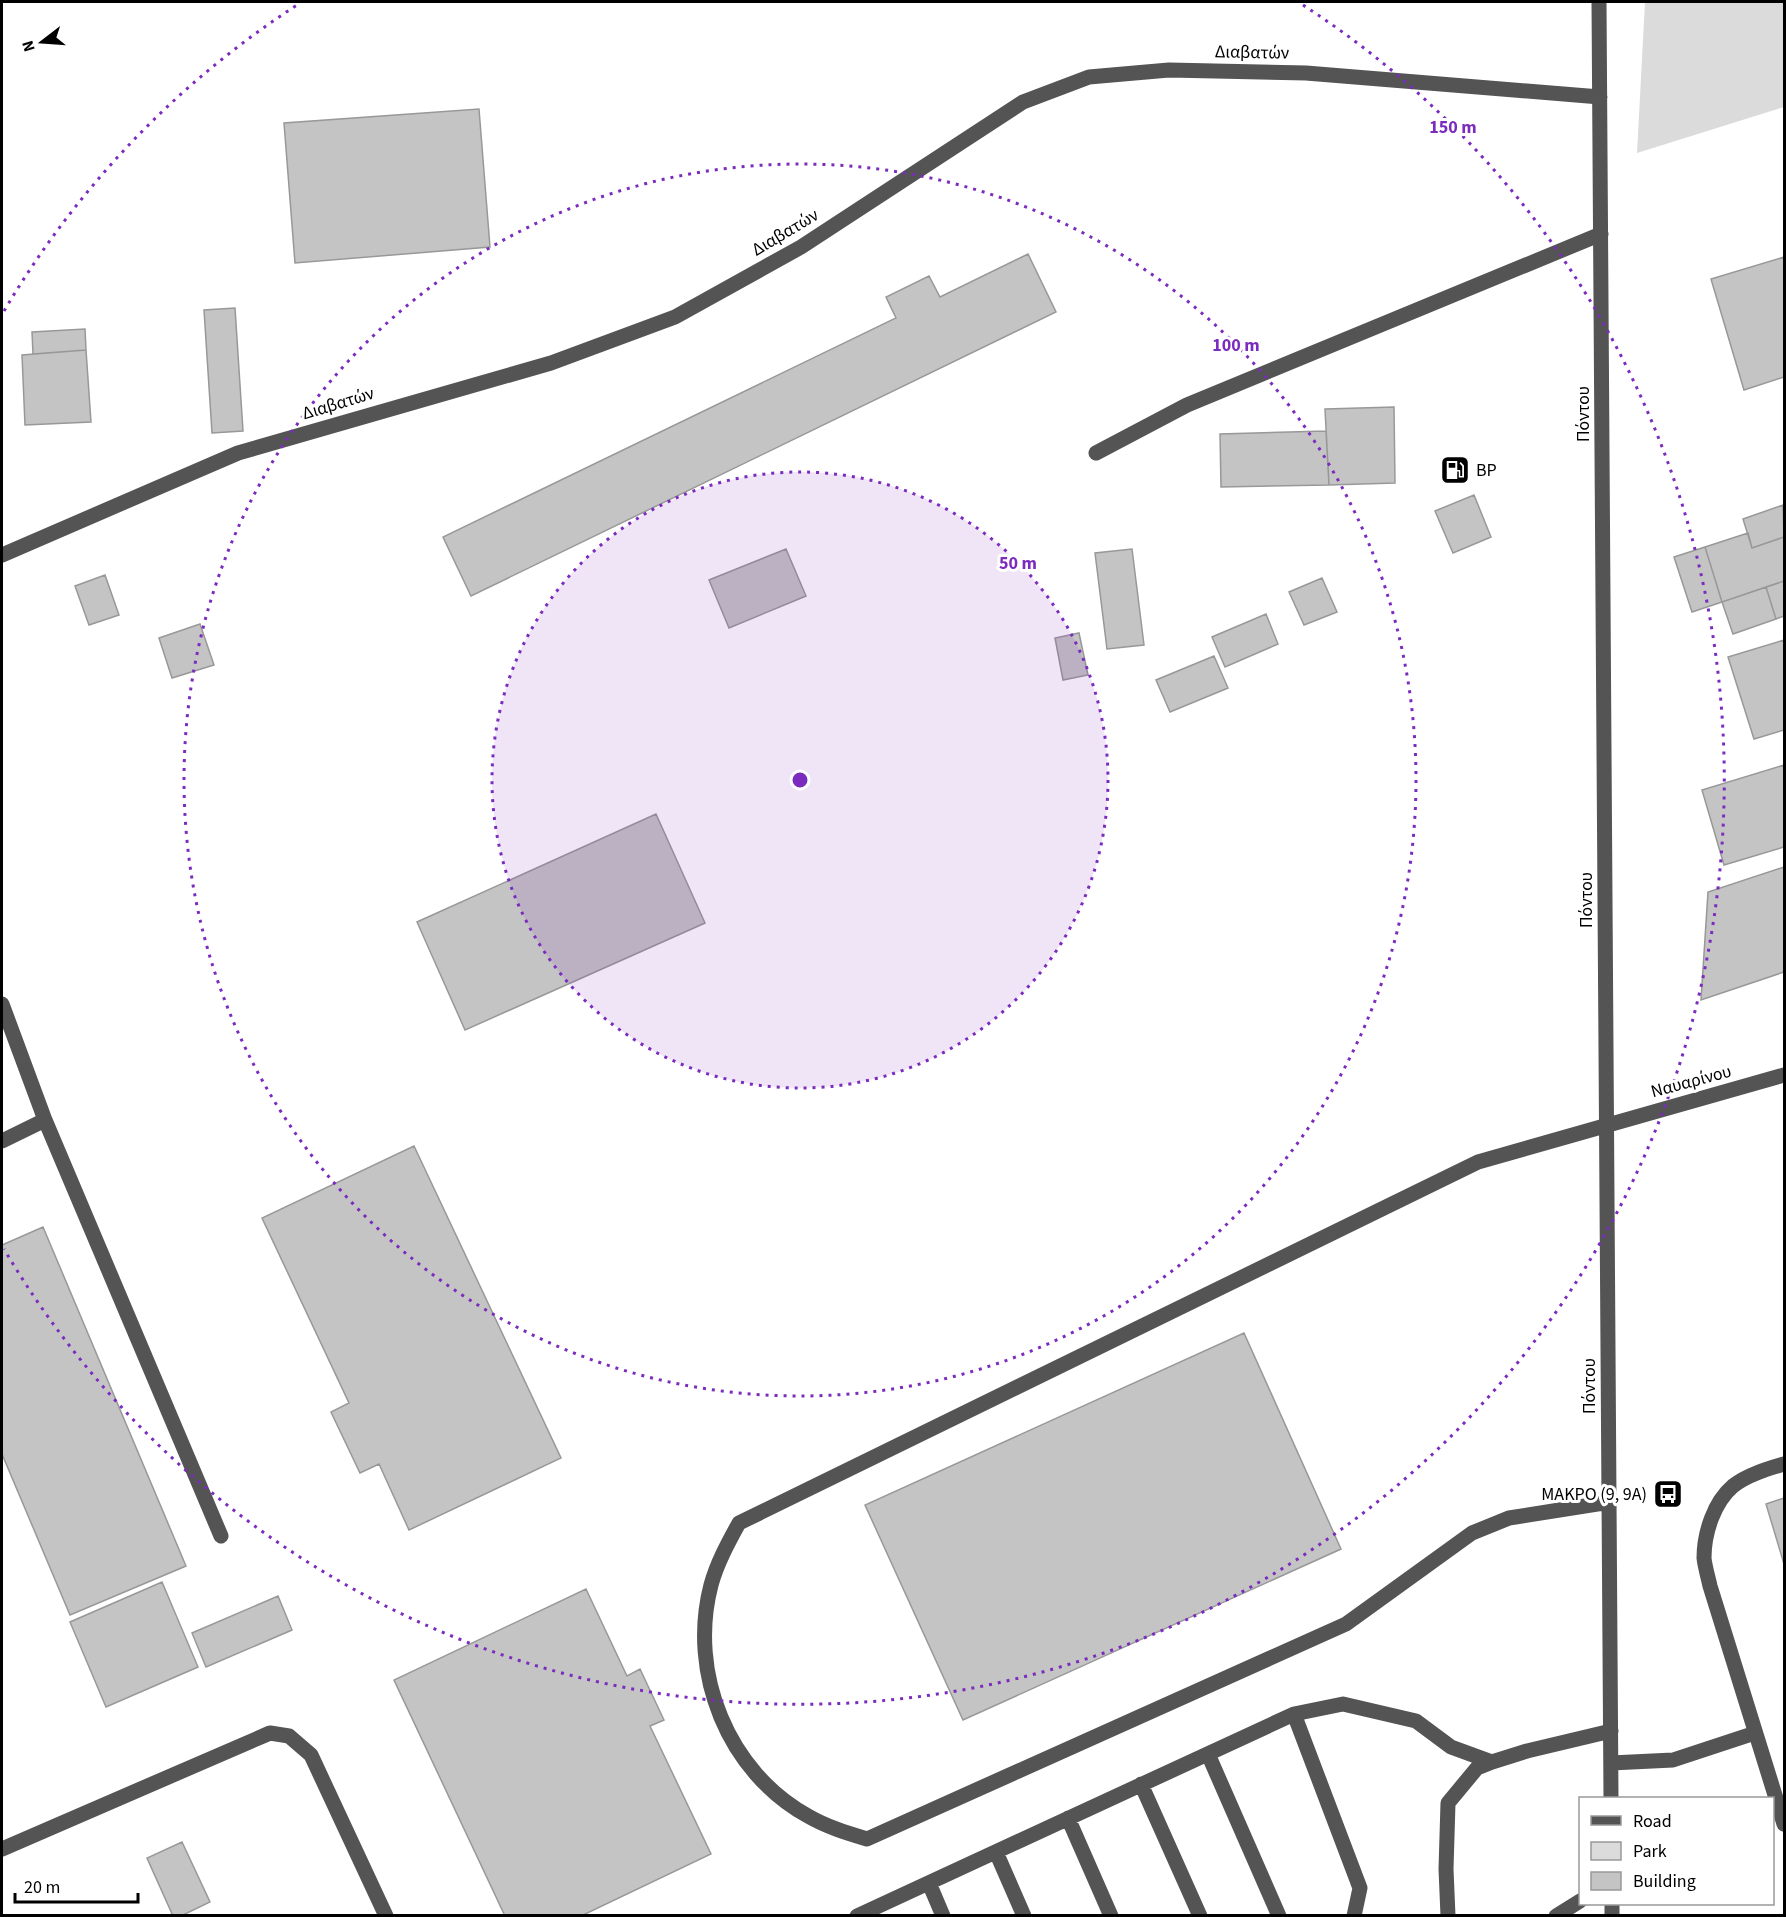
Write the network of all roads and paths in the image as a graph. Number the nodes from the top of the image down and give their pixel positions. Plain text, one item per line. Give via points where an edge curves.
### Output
1 (1599, 2) edge
2 (1600, 97) junction
3 (1601, 234) junction
4 (1096, 453) dead end
5 (2, 555) edge
6 (2, 1004) edge
7 (1785, 1075) edge
8 (45, 1120) junction
9 (1607, 1124) junction
10 (2, 1142) edge
11 (1785, 1464) edge
12 (1610, 1502) junction
13 (221, 1536) dead end
14 (1294, 1714) junction
15 (1611, 1731) junction
16 (1755, 1733) junction
17 (1208, 1754) junction
18 (1492, 1762) junction
19 (1611, 1763) junction
20 (1141, 1784) junction
21 (1611, 1797) edge
22 (1068, 1818) junction
23 (1785, 1824) edge
24 (2, 1849) edge
25 (996, 1852) junction
26 (929, 1883) junction
27 (1579, 1902) edge
28 (386, 1916) edge
29 (857, 1916) edge
30 (943, 1916) edge
31 (1024, 1916) edge
32 (1111, 1916) edge
33 (1200, 1916) edge
34 (1280, 1916) edge
35 (1354, 1916) edge
36 (1448, 1916) edge
37 (1556, 1916) edge

1 - 2 street, Πόντου
2 - 3 street, Πόντου
2 - 5 street, Διαβατών via 1306,73 1169,70 1089,77 1023,102 801,247 675,316 551,363 238,453
3 - 4 street via 1187,405
3 - 9 street, Πόντου
6 - 8 street
7 - 9 street, Ναυαρίνου
8 - 10 street
8 - 13 street
9 - 12 street, Πόντου
9 - 12 street, Ναυαρίνου via 1478,1162 739,1523 711,1585 705,1618 704,1653 710,1686 720,1719 755,1774 807,1816 867,1839 1346,1624 1472,1533 1509,1518
11 - 16 street via 1762,1470 1733,1486 1716,1508 1706,1533 1704,1559 1710,1586
12 - 15 street, Πόντου
14 - 17 street
14 - 18 street via 1343,1704 1416,1721 1451,1747
14 - 35 street via 1360,1888
15 - 18 street
15 - 19 street, Πόντου
16 - 19 street via 1673,1760
16 - 23 street
17 - 20 street
17 - 34 street
18 - 36 street via 1477,1768 1448,1803
19 - 21 street, Πόντου
20 - 22 street
20 - 33 street
22 - 25 street
22 - 32 street
24 - 28 street via 270,1733 289,1736 311,1755
25 - 26 street
25 - 31 street
26 - 29 street
26 - 30 street
27 - 37 street

